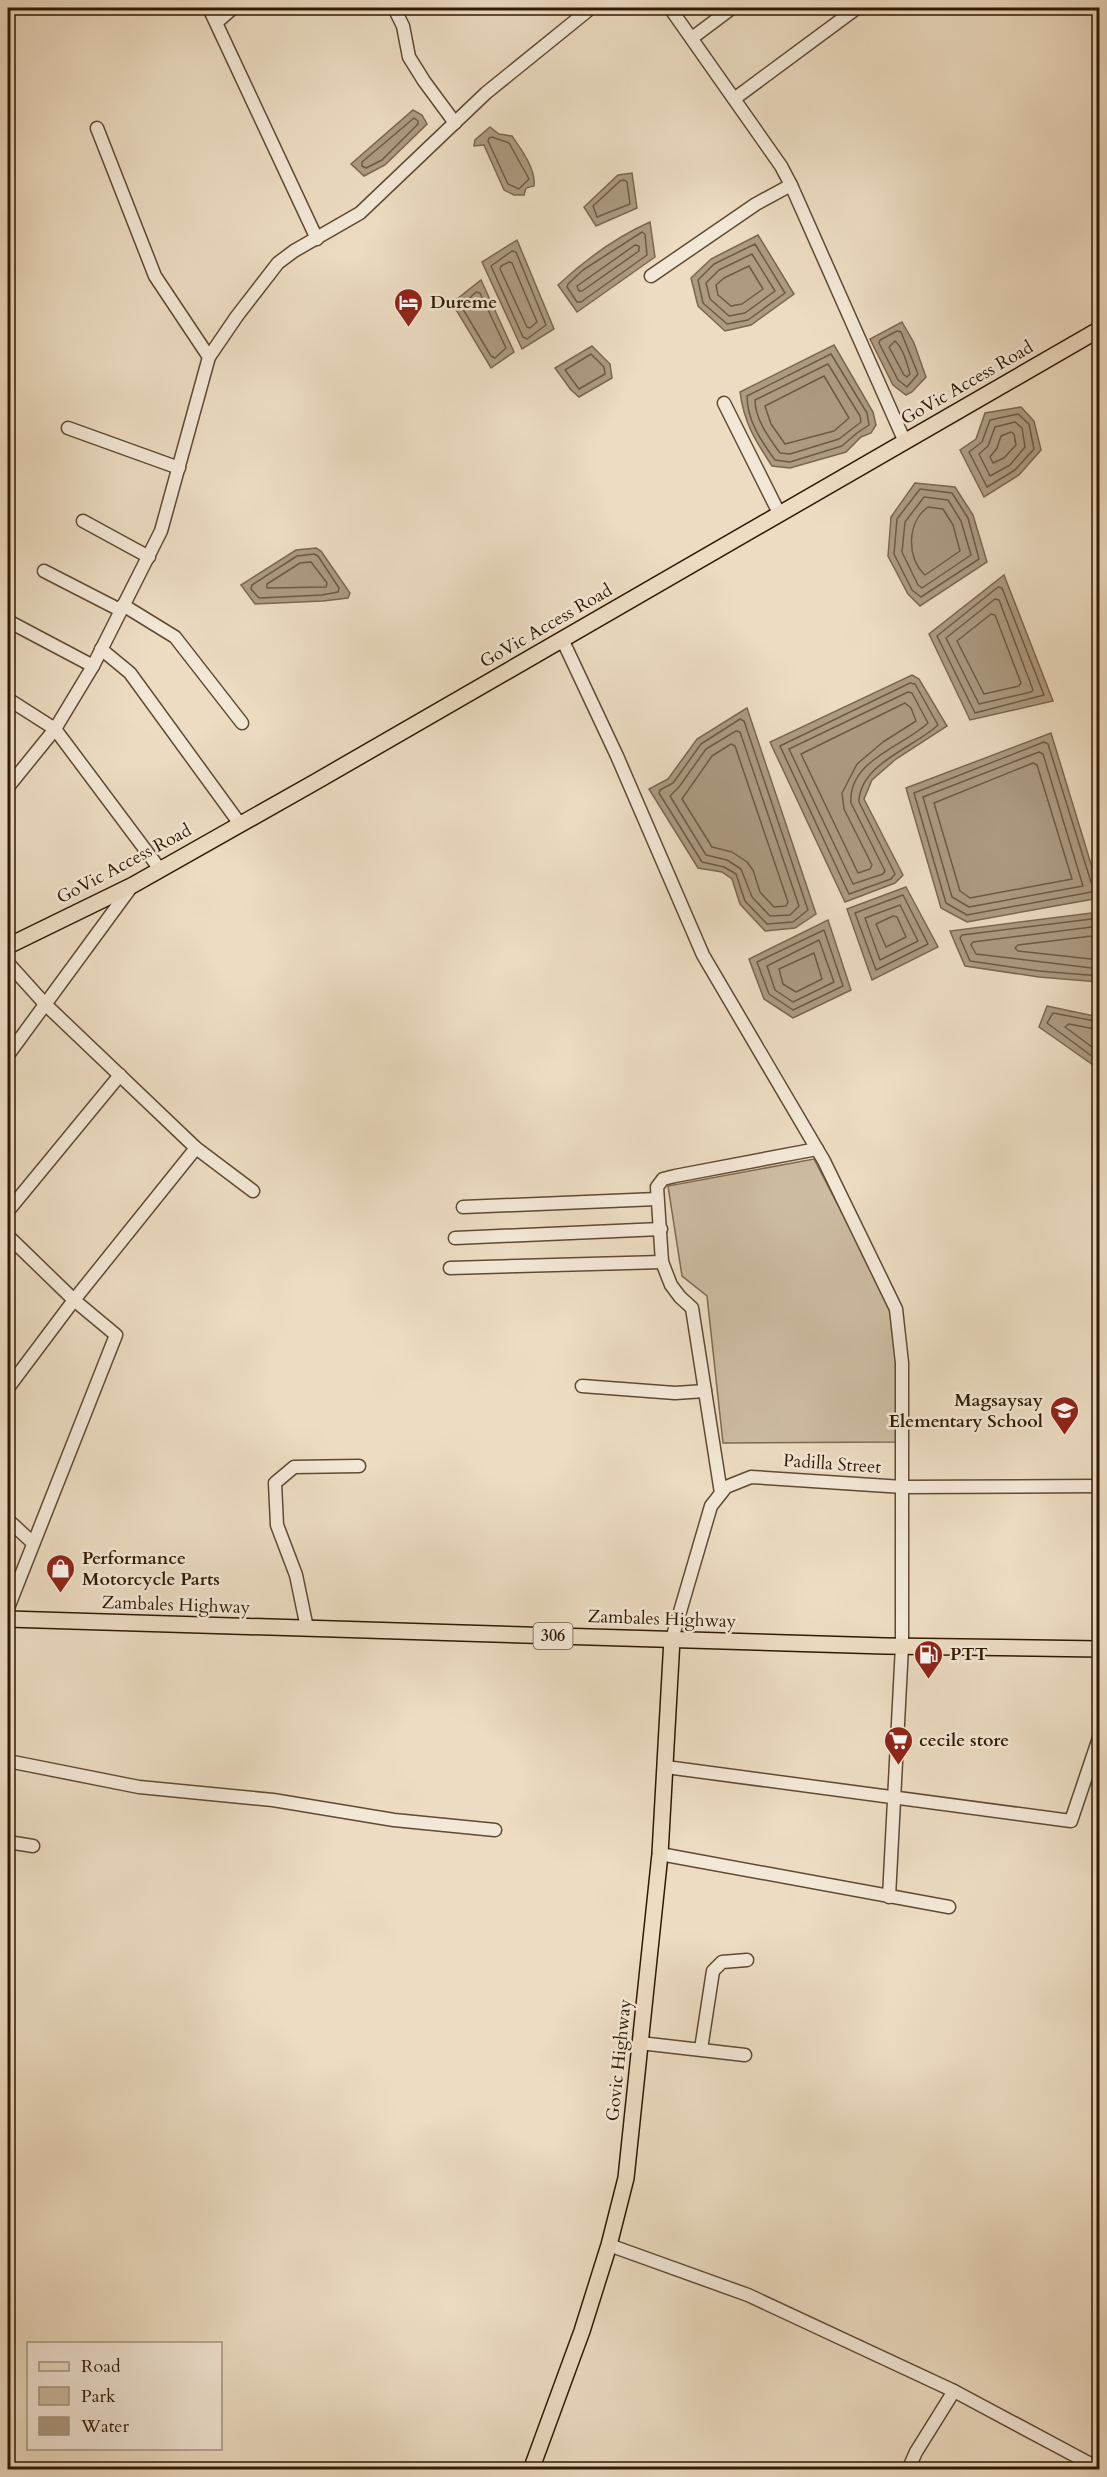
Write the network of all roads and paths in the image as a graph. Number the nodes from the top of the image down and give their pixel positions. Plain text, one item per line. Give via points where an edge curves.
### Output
1 (208, 8) edge
2 (233, 8) edge
3 (394, 8) edge
4 (591, 8) edge
5 (670, 8) edge
6 (732, 8) edge
7 (857, 8) edge
8 (217, 22) junction
9 (692, 38) junction
10 (734, 99) junction
11 (455, 123) junction
12 (97, 128) dead end
13 (791, 185) junction
14 (317, 239) junction
15 (651, 276) dead end
16 (1100, 329) edge
17 (209, 357) junction
18 (724, 403) dead end
19 (68, 428) dead end
20 (905, 442) junction
21 (179, 468) junction
22 (780, 515) junction
23 (83, 521) dead end
24 (148, 557) junction
25 (44, 571) dead end
26 (122, 608) junction
27 (8, 621) edge
28 (562, 639) junction
29 (101, 649) junction
30 (93, 666) junction
31 (8, 699) edge
32 (242, 723) dead end
33 (56, 729) junction
34 (8, 787) edge
35 (240, 824) junction
36 (159, 868) junction
37 (133, 885) junction
38 (8, 946) edge
39 (8, 963) edge
40 (45, 1004) junction
41 (8, 1055) edge
42 (120, 1075) junction
43 (196, 1148) junction
44 (817, 1149) junction
45 (253, 1191) dead end
46 (657, 1199) junction
47 (463, 1207) dead end
48 (8, 1211) edge
49 (661, 1229) junction
50 (8, 1236) edge
51 (455, 1238) dead end
52 (662, 1262) junction
53 (450, 1268) dead end
54 (74, 1299) junction
55 (582, 1386) dead end
56 (8, 1388) edge
57 (705, 1391) junction
58 (359, 1467) dead end
59 (1100, 1486) edge
60 (903, 1487) junction
61 (721, 1493) junction
62 (8, 1520) edge
63 (33, 1543) junction
64 (8, 1608) edge
65 (8, 1619) edge
66 (307, 1628) junction
67 (672, 1639) junction
68 (902, 1646) junction
69 (1100, 1649) edge
70 (1100, 1735) edge
71 (8, 1761) edge
72 (666, 1767) junction
73 (894, 1798) junction
74 (495, 1830) dead end
75 (8, 1842) edge
76 (33, 1846) dead end
77 (660, 1854) junction
78 (889, 1897) junction
79 (948, 1907) dead end
80 (747, 1960) dead end
81 (640, 2043) junction
82 (701, 2049) junction
83 (745, 2055) dead end
84 (609, 2245) junction
85 (954, 2391) junction
86 (531, 2469) edge
87 (908, 2469) edge
88 (1100, 2469) edge

1 - 8 street
2 - 8 street
3 - 11 street via 403,26 409,57
4 - 11 street
5 - 9 street
6 - 9 street
7 - 10 street
8 - 14 street
9 - 10 street
10 - 13 street
11 - 14 street via 360,213
12 - 17 street via 155,276
13 - 15 street via 756,204
13 - 20 street
14 - 17 street via 278,263
16 - 20 main road, GoVic Access Road
17 - 21 street
18 - 22 street
19 - 21 street
20 - 22 main road, GoVic Access Road
21 - 24 street via 161,531
22 - 28 main road, GoVic Access Road
23 - 24 street
24 - 26 street
25 - 26 street
26 - 29 street
26 - 32 street via 175,637
27 - 30 street
28 - 35 main road, GoVic Access Road
28 - 44 street via 703,955
29 - 30 street
29 - 35 street via 130,673
30 - 33 street
31 - 33 street
33 - 34 street
33 - 36 street
35 - 36 main road, GoVic Access Road
36 - 37 main road, GoVic Access Road
37 - 38 main road, GoVic Access Road
37 - 40 street
39 - 40 street
40 - 41 street
40 - 42 street
42 - 43 street
42 - 48 street
43 - 45 street
43 - 54 street
44 - 46 street via 663,1179 657,1187
44 - 60 street via 896,1309 902,1363
46 - 47 street
46 - 49 street
49 - 51 street
49 - 52 street
50 - 54 street
52 - 53 street
52 - 57 street via 671,1285 692,1308
54 - 56 street
54 - 63 street via 116,1335
55 - 57 street via 675,1393
57 - 61 street
58 - 66 street via 294,1467 275,1483 277,1525 296,1575
59 - 60 street, Padilla Street
60 - 61 street, Padilla Street via 751,1477
60 - 68 street
61 - 67 street via 711,1506
62 - 63 street
63 - 64 street
65 - 66 main road, Zambales Highway / 306
66 - 67 main road, Zambales Highway / 306
67 - 68 main road, Zambales Highway / 306
67 - 72 main road, Govic Highway
68 - 69 main road, Zambales Highway / 306
68 - 73 street
70 - 73 street via 1071,1821
71 - 74 street via 139,1787 273,1800 394,1820
72 - 73 street
72 - 77 main road, Govic Highway
73 - 78 street
75 - 76 street
77 - 78 street
77 - 81 main road, Govic Highway
78 - 79 street
80 - 82 street via 722,1962 713,1971
81 - 82 street
81 - 84 main road, Govic Highway via 626,2178
82 - 83 street
84 - 85 street via 748,2295
84 - 86 main road, Govic Highway
85 - 87 street
85 - 88 street

